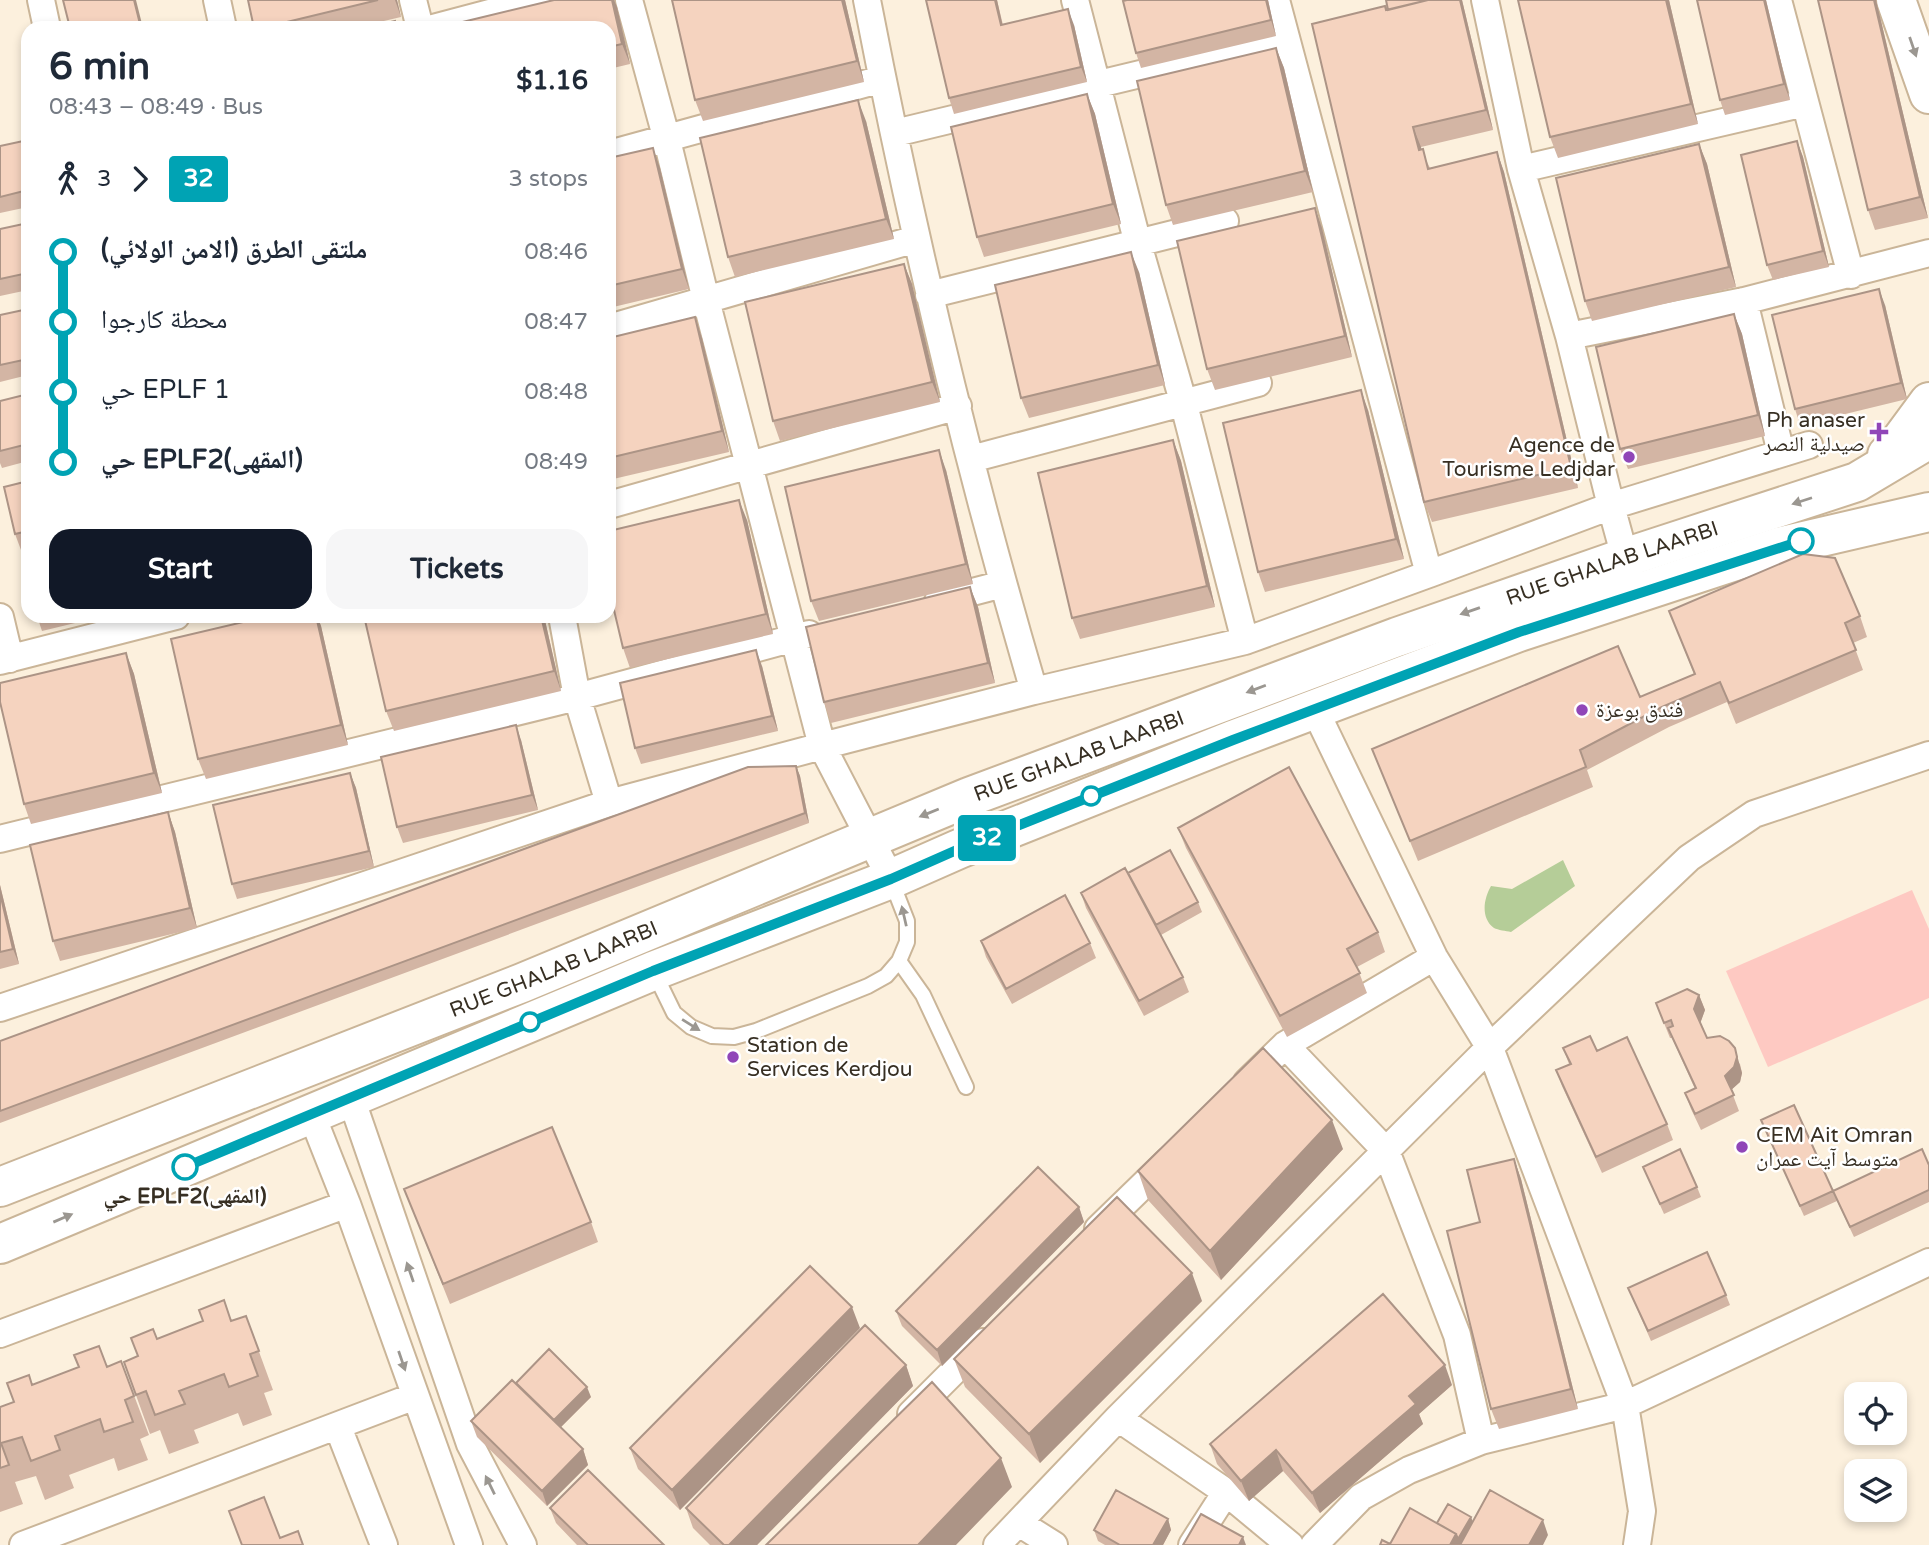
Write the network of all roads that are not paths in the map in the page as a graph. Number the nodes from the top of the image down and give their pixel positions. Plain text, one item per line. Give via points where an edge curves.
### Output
1 (41, 0) edge
2 (217, 0) edge
3 (414, 0) edge
4 (539, 0) edge
5 (629, 0) edge
6 (867, 0) edge
7 (1075, 0) edge
8 (1276, 0) edge
9 (1485, 0) edge
10 (1778, 0) edge
11 (1896, 0) edge
12 (46, 21) edge
13 (222, 21) edge
14 (418, 21) edge
15 (460, 21) edge
16 (1286, 39) junction
17 (883, 79) junction
18 (1098, 85) junction
19 (1929, 94) edge
20 (1805, 103) junction
21 (895, 133) junction
22 (667, 140) junction
23 (616, 152) edge
24 (1521, 169) junction
25 (1225, 221) edge
26 (916, 239) junction
27 (1138, 244) junction
28 (1929, 253) edge
29 (1851, 275) junction
30 (929, 295) junction
31 (706, 300) junction
32 (1744, 301) junction
33 (616, 326) edge
34 (1569, 336) junction
35 (1258, 383) edge
36 (1183, 401) junction
37 (1929, 402) edge
38 (958, 406) junction
39 (1929, 439) edge
40 (1809, 444) dead end
41 (1781, 453) junction
42 (971, 459) junction
43 (748, 466) junction
44 (1857, 482) junction
45 (616, 503) edge
46 (1611, 506) junction
47 (1923, 516) edge
48 (1624, 558) junction
49 (1429, 574) junction
50 (1003, 584) junction
51 (1637, 593) junction
52 (912, 608) edge
53 (0, 617) edge
54 (148, 623) edge
55 (563, 623) edge
56 (834, 627) edge
57 (794, 637) junction
58 (1397, 637) junction
59 (1245, 641) junction
60 (5, 660) edge
61 (1410, 674) junction
62 (1034, 691) junction
63 (577, 697) junction
64 (1315, 710) junction
65 (822, 746) junction
66 (1929, 755) edge
67 (609, 803) junction
68 (870, 837) junction
69 (0, 839) edge
70 (891, 879) junction
71 (590, 955) junction
72 (1433, 957) junction
73 (899, 961) junction
74 (653, 971) junction
75 (606, 991) junction
76 (0, 1008) edge
77 (1285, 1045) junction
78 (1490, 1048) junction
79 (966, 1087) dead end
80 (351, 1098) junction
81 (1225, 1104) edge
82 (311, 1113) junction
83 (1185, 1143) edge
84 (1386, 1151) junction
85 (0, 1187) edge
86 (347, 1204) junction
87 (0, 1244) edge
88 (1076, 1251) edge
89 (1929, 1262) edge
90 (996, 1329) edge
91 (0, 1334) edge
92 (415, 1396) junction
93 (1625, 1405) junction
94 (1118, 1418) junction
95 (338, 1427) junction
96 (897, 1427) edge
97 (1481, 1441) junction
98 (1226, 1492) junction
99 (1019, 1523) junction
100 (23, 1545) edge
101 (384, 1545) edge
102 (469, 1545) edge
103 (523, 1545) edge
104 (997, 1545) edge
105 (1054, 1545) edge
106 (1192, 1545) edge
107 (1290, 1545) edge
108 (1314, 1545) edge
109 (1637, 1545) edge

1 - 12 street
2 - 13 street
3 - 14 street
4 - 15 street
5 - 22 street
6 - 17 street
7 - 18 street
8 - 16 street
9 - 24 street
10 - 20 street
11 -> 19 main road
16 - 18 street
16 - 49 street
17 - 21 street
17 - 22 street
18 - 21 street
18 - 27 street
20 - 24 street
20 - 29 street
21 - 26 street
22 - 23 street
22 - 31 street
24 - 34 street
25 - 27 street
26 - 30 street
26 - 31 street
27 - 30 street
27 - 36 street
28 - 29 street
29 - 32 street
30 - 38 street
31 - 33 street
31 - 43 street
32 - 34 street
32 - 41 street
34 - 46 street
35 - 36 street
36 - 42 street
36 - 59 street
37 - 44 main road via 1898,444
38 - 42 street
38 - 43 street
39 - 44 main road, RUE GHALAB LAARBI
40 - 41 street
41 - 46 street
42 - 50 street
43 - 45 street
43 - 57 street
44 -> 48 main road, RUE GHALAB LAARBI
46 - 48 street
46 - 49 street
47 - 51 main road, RUE GHALAB LAARBI via 1778,547
48 - 51 street
48 -> 58 main road, RUE GHALAB LAARBI
49 - 59 street
50 - 52 street
50 - 62 street
51 - 61 main road, RUE GHALAB LAARBI
53 - 60 street
54 - 60 street
55 - 63 street
56 - 57 street
57 - 63 street
57 - 65 street
58 - 61 main road
58 -> 68 main road, RUE GHALAB LAARBI
59 - 62 street
61 - 64 main road, RUE GHALAB LAARBI
62 - 65 street
63 - 67 street
63 - 69 street
64 - 70 main road, RUE GHALAB LAARBI
64 - 72 street
65 - 67 street
65 - 68 street
66 - 78 street via 1754,814 1689,858
67 - 76 street
68 - 70 street
68 - 71 main road, RUE GHALAB LAARBI
73 -> 70 lane via 907,942 907,921
70 - 74 main road, RUE GHALAB LAARBI
71 - 75 main road
71 - 85 main road, RUE GHALAB LAARBI
72 - 77 street
72 - 78 street
74 -> 73 lane via 674,1013 691,1027 712,1036 734,1037 868,986 886,976
73 - 79 lane via 923,995
74 - 75 main road, RUE GHALAB LAARBI
75 - 80 main road, RUE GHALAB LAARBI
77 - 81 street
77 - 84 street
78 - 84 street
78 - 93 street
80 - 82 main road, RUE GHALAB LAARBI
103 -> 80 street via 465,1431
82 - 86 street
87 -> 82 main road, RUE GHALAB LAARBI
83 - 88 street
84 - 94 street
84 - 97 street via 1457,1335
86 - 91 street
86 -> 92 street
89 - 93 street
90 - 96 street
92 - 95 street
92 - 102 street
93 - 97 street
93 - 109 street via 1642,1511
94 - 98 street
94 - 99 street
95 - 100 street
95 - 101 street
97 - 108 street via 1409,1469 1361,1497
98 - 106 street
98 - 107 street
99 - 104 street
99 - 105 street

